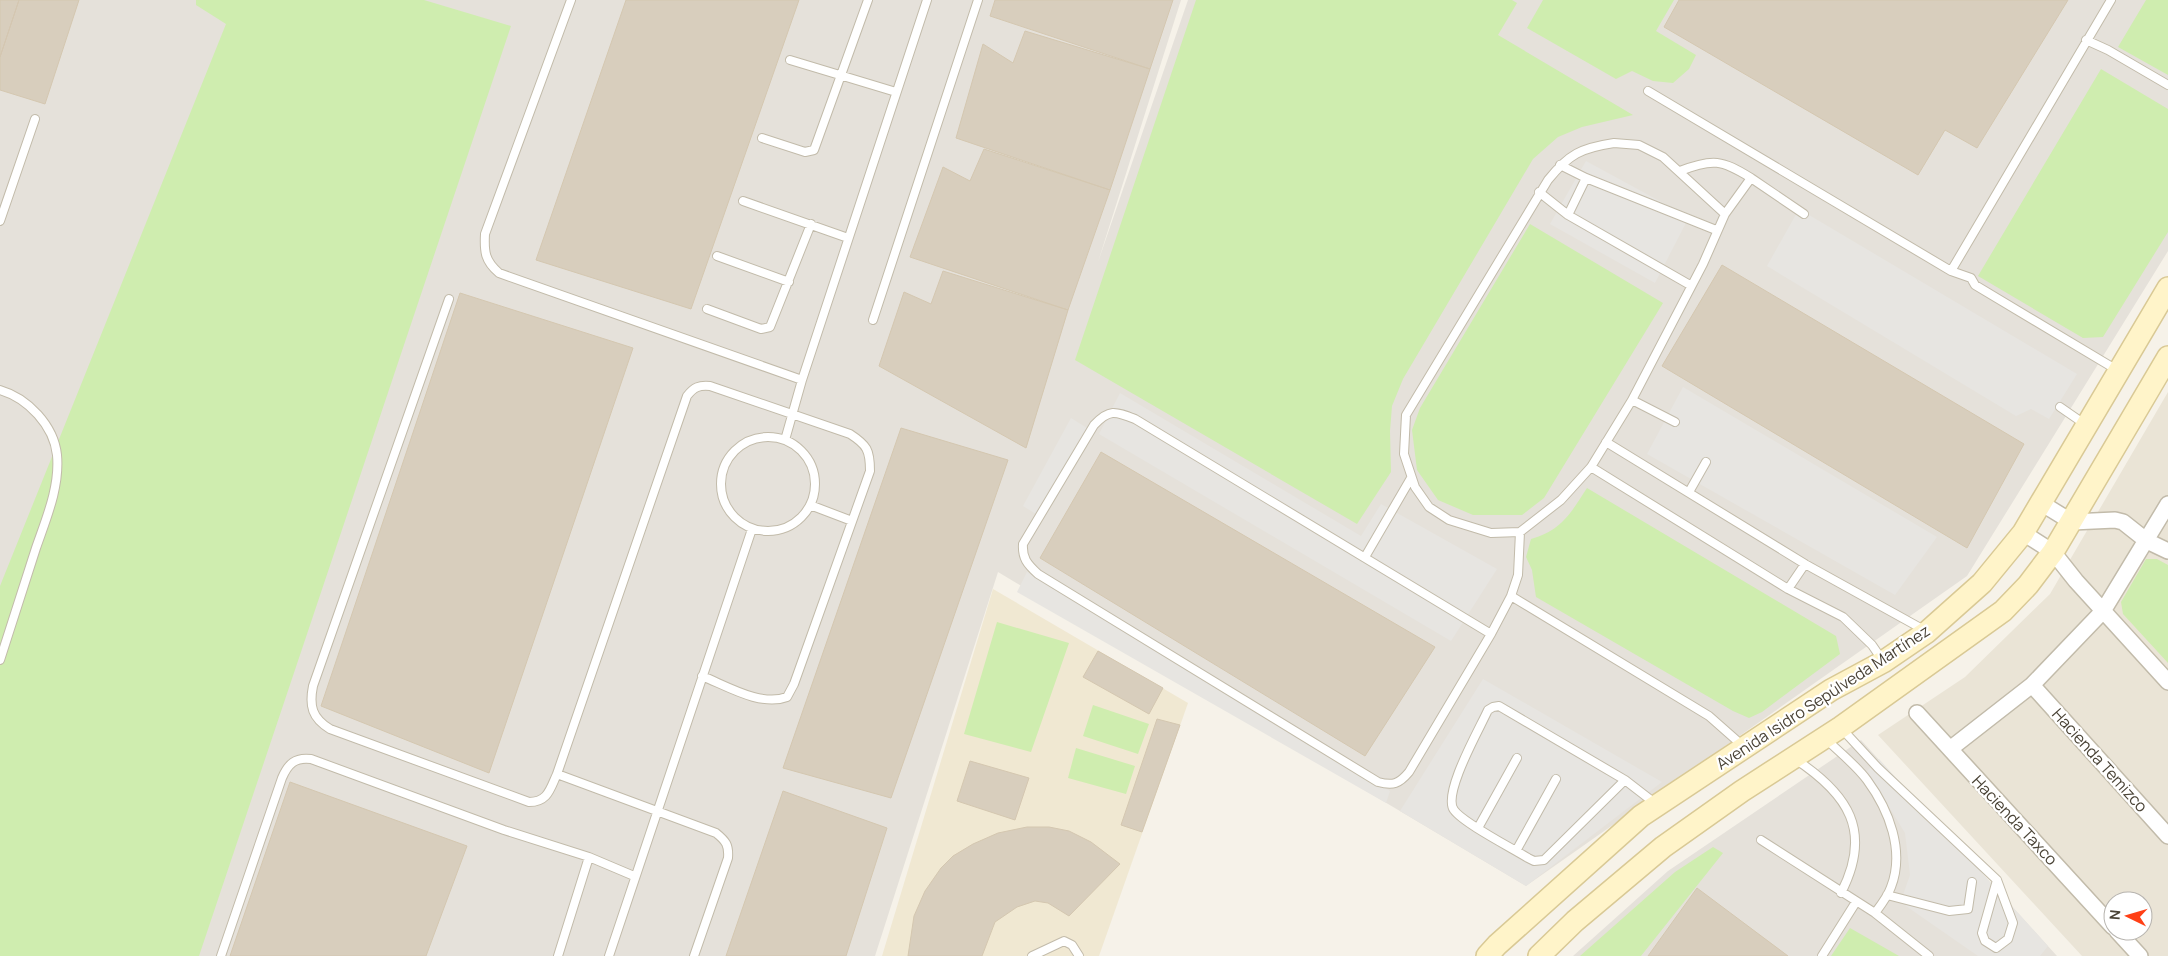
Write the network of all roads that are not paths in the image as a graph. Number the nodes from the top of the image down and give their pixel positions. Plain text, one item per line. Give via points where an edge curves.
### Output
1 (571, 0) edge
2 (868, 0) edge
3 (927, 0) edge
4 (978, 0) edge
5 (2111, 0) edge
6 (2086, 40) junction
7 (790, 60) dead end
8 (841, 75) junction
9 (2168, 85) edge
10 (1648, 91) dead end
11 (896, 92) junction
12 (35, 119) dead end
13 (762, 138) dead end
14 (1560, 165) junction
15 (1680, 171) junction
16 (1586, 178) junction
17 (1751, 178) junction
18 (1539, 192) junction
19 (743, 201) dead end
20 (1725, 214) junction
21 (1804, 214) dead end
22 (1568, 215) junction
23 (0, 221) edge
24 (811, 224) junction
25 (1716, 230) junction
26 (848, 238) junction
27 (717, 256) dead end
28 (1951, 271) junction
29 (789, 282) junction
30 (1690, 285) junction
31 (2168, 288) edge
32 (449, 300) dead end
33 (707, 309) dead end
34 (873, 320) dead end
35 (2168, 357) edge
36 (2119, 371) junction
37 (802, 380) junction
38 (0, 390) edge
39 (1632, 400) junction
40 (2060, 407) dead end
41 (792, 416) junction
42 (1675, 422) dead end
43 (2086, 425) junction
44 (784, 440) junction
45 (1606, 442) junction
46 (1706, 462) dead end
47 (1591, 467) junction
48 (1411, 478) junction
49 (1689, 492) junction
50 (2041, 503) junction
51 (2168, 504) edge
52 (810, 506) junction
53 (852, 521) junction
54 (2072, 522) junction
55 (752, 529) junction
56 (1520, 532) junction
57 (2023, 533) junction
58 (2147, 540) junction
59 (2168, 551) edge
60 (2054, 552) junction
61 (1365, 557) junction
62 (1805, 564) junction
63 (1788, 589) junction
64 (1511, 596) junction
65 (2103, 611) junction
66 (1927, 632) junction
67 (1491, 634) junction
68 (0, 660) edge
69 (1883, 662) junction
70 (702, 676) junction
71 (2168, 682) edge
72 (2032, 685) junction
73 (1917, 713) dead end
74 (1833, 733) junction
75 (1744, 747) junction
76 (1950, 749) junction
77 (1517, 758) dead end
78 (1793, 758) junction
79 (557, 774) junction
80 (1556, 779) dead end
81 (1625, 780) junction
82 (1658, 805) junction
83 (657, 810) junction
84 (1478, 828) junction
85 (2168, 836) edge
86 (1761, 840) dead end
87 (1516, 851) junction
88 (589, 857) junction
89 (634, 876) junction
90 (1997, 880) junction
91 (1972, 882) dead end
92 (1840, 893) junction
93 (1887, 895) junction
94 (1856, 902) junction
95 (1875, 913) junction
96 (2103, 915) edge
97 (2126, 941) edge
98 (221, 956) edge
99 (558, 956) edge
100 (609, 956) edge
101 (694, 956) edge
102 (1032, 956) edge
103 (1079, 956) edge
104 (1487, 956) edge
105 (1539, 956) edge
106 (1822, 956) edge
107 (1929, 956) edge
108 (2140, 956) edge

1 - 37 lane via 485,234 484,250 488,264 499,273
2 - 8 lane
3 - 11 lane
4 - 34 lane
5 - 6 lane
6 - 9 lane
6 - 28 lane
7 - 8 lane
8 - 11 lane
8 - 13 lane via 814,150 805,152
10 - 28 lane
11 - 26 lane
12 - 23 lane
14 - 15 lane via 1588,147 1614,143 1639,146 1663,157
14 - 16 lane
14 - 18 lane
15 - 17 lane via 1716,161 1728,164
15 - 20 lane
16 - 22 lane
16 - 25 lane
17 - 20 lane
17 - 21 lane
18 - 22 lane
18 - 48 lane via 1406,415 1404,454
19 - 24 lane
20 - 25 lane
22 - 30 lane
24 - 26 lane
24 - 29 lane
25 - 30 lane
26 - 37 lane
27 - 29 lane
28 - 36 lane via 1971,278 1976,285
29 - 33 lane via 773,322 766,329
30 - 39 lane
31 - 36 main road, Avenida Isidro Sepúlveda Martínez
32 - 79 lane via 313,686 310,699 312,713 330,729 529,802 540,802 547,796
35 - 54 main road, Avenida Isidro Sepúlveda Martínez
36 - 43 main road, Avenida Isidro Sepúlveda Martínez
37 - 41 lane
38 - 68 lane via 33,409 51,432 57,456 55,491
39 - 42 lane
39 - 45 lane
40 - 43 lane
41 - 44 lane
41 - 53 lane via 850,434 863,443 870,455 870,471
41 - 79 lane via 710,386 693,388 687,396
43 - 50 main road, Avenida Isidro Sepúlveda Martínez
44 - 52 lane via 809,460 815,490
44 - 55 lane via 768,437 752,440 727,460 722,476 722,493 738,521
45 - 47 lane
45 - 49 lane
46 - 49 lane
47 - 56 lane via 1561,500
47 - 63 lane
48 - 56 lane via 1429,507 1449,520 1491,533
48 - 61 lane
49 - 62 lane
50 - 54 street
50 - 57 main road, Avenida Isidro Sepúlveda Martínez
51 - 58 street
52 - 53 lane
52 - 55 lane via 800,519 786,528 769,532
53 - 70 lane via 787,696 765,700
54 - 58 street via 2115,520 2123,522
54 - 60 main road, Avenida Isidro Sepúlveda Martínez
55 - 70 lane
56 - 64 lane via 1518,575
57 - 60 street
57 - 66 main road, Avenida Isidro Sepúlveda Martínez via 1982,583
58 - 59 street
58 - 65 street
60 - 65 street
60 - 74 main road, Avenida Isidro Sepúlveda Martínez via 2028,585 1990,622
61 - 67 lane
61 - 67 lane via 1135,419 1113,412 1104,415 1094,425 1028,532 1022,556 1038,574 1378,782 1390,785 1401,782 1409,772
62 - 63 lane
62 - 66 lane
63 - 69 lane via 1843,617 1872,645
64 - 67 lane
64 - 75 lane via 1709,716
65 - 71 street
65 - 72 street
66 - 69 main road, Avenida Isidro Sepúlveda Martínez
69 - 75 main road, Avenida Isidro Sepúlveda Martínez via 1831,690
70 - 83 lane
72 - 76 street
72 - 85 street, Hacienda Temizco
73 - 76 street, Hacienda Taxco
74 - 78 main road, Avenida Isidro Sepúlveda Martínez
74 - 90 lane via 1878,768
74 - 93 lane via 1866,779 1896,839 1898,856
75 - 82 main road, Avenida Isidro Sepúlveda Martínez
76 - 96 street, Hacienda Taxco
77 - 84 lane
78 - 92 lane via 1832,788 1854,824 1854,862
78 - 105 main road, Avenida Isidro Sepúlveda Martínez via 1662,847
79 - 83 lane
80 - 87 lane
81 - 82 lane
81 - 84 lane via 1530,723 1499,706 1493,707 1488,710 1451,797 1454,811
81 - 87 lane via 1544,860 1534,861
82 - 104 main road, Avenida Isidro Sepúlveda Martínez via 1641,816
83 - 89 lane
83 - 101 lane via 716,833 726,840 729,848
84 - 87 lane
86 - 92 lane
88 - 89 lane
88 - 98 lane via 302,758 287,766 282,778
88 - 99 lane
89 - 100 lane
90 - 90 lane via 2013,923 2008,939 1996,948 1985,941 1982,933
91 - 93 lane via 1968,909 1949,911
92 - 94 lane
93 - 95 lane
94 - 95 lane
94 - 106 lane
95 - 107 lane
97 - 108 street
102 - 103 lane via 1064,941 1072,944

